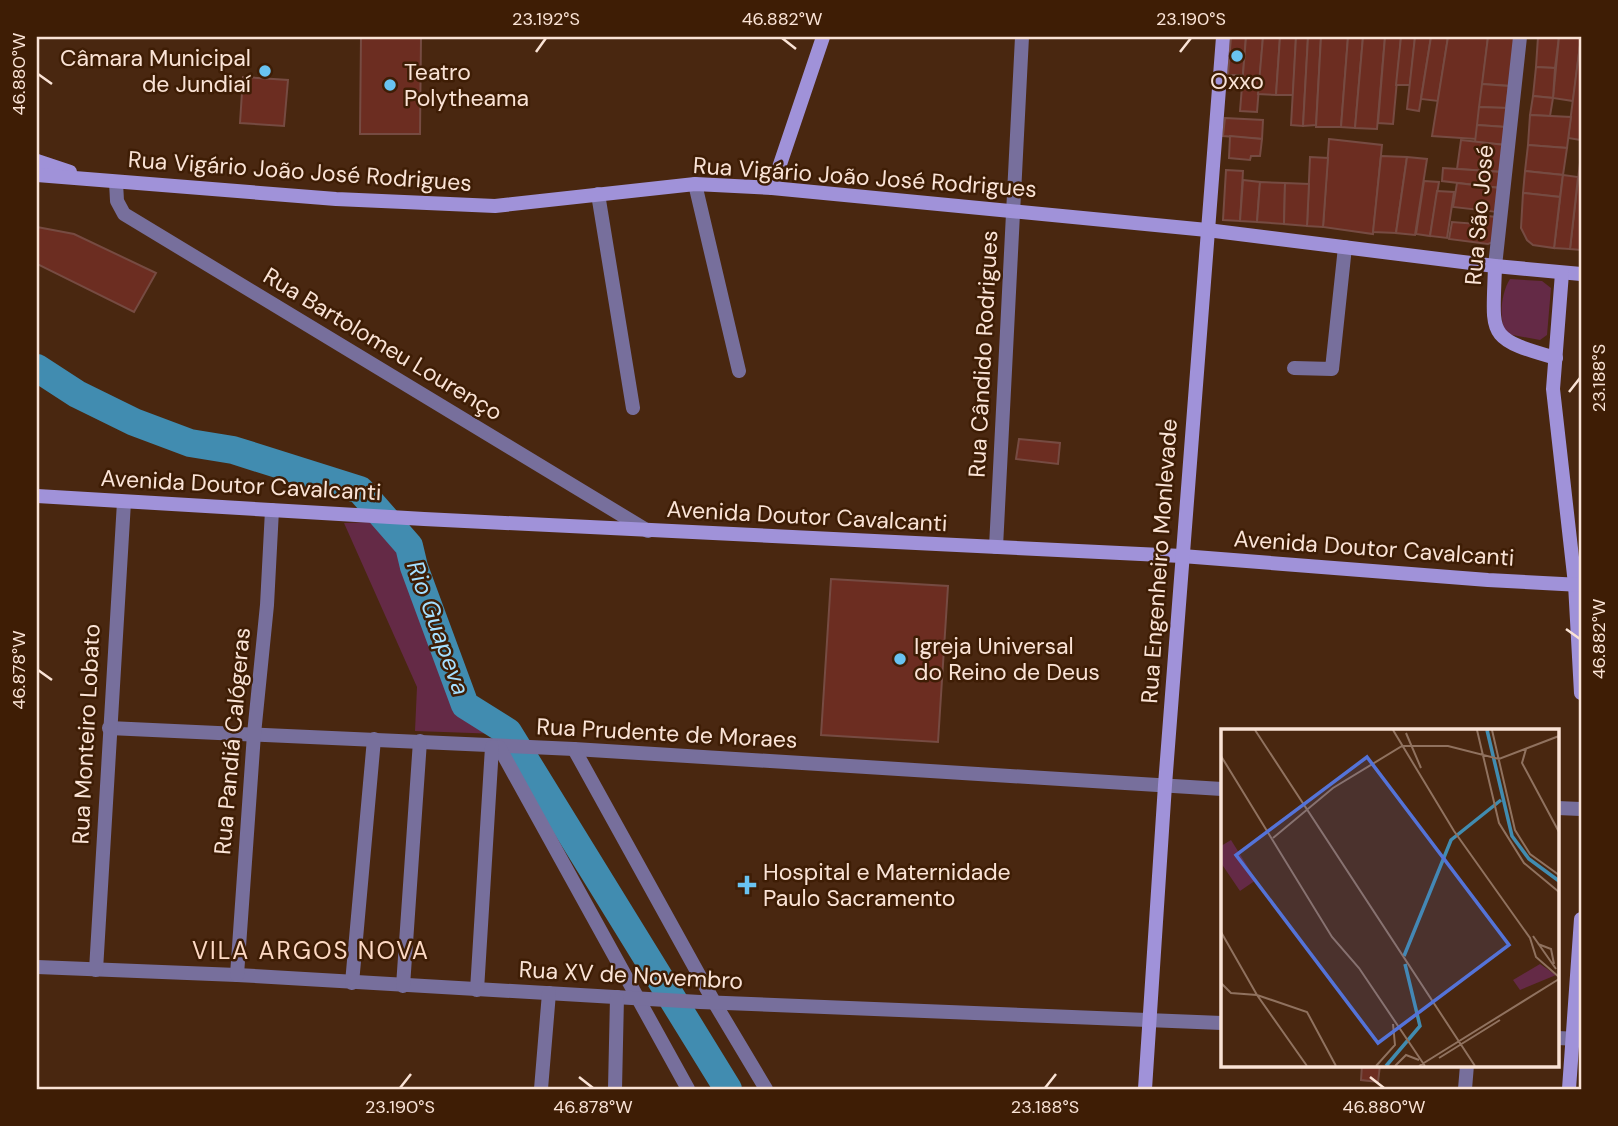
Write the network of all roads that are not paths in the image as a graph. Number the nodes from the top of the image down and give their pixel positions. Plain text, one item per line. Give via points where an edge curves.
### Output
1 (823, 37) edge
2 (1022, 37) edge
3 (1223, 37) edge
4 (1520, 37) edge
5 (37, 161) edge
6 (37, 175) edge
7 (92, 179) junction
8 (116, 182) junction
9 (695, 184) junction
10 (772, 188) junction
11 (598, 194) junction
12 (1013, 211) junction
13 (1207, 230) junction
14 (1345, 247) junction
15 (1495, 266) junction
16 (1562, 273) junction
17 (1581, 274) edge
18 (1556, 358) junction
19 (1294, 368) dead end
20 (739, 371) dead end
21 (633, 408) dead end
22 (37, 496) edge
23 (124, 502) junction
24 (272, 510) junction
25 (648, 531) junction
26 (996, 547) junction
27 (1182, 556) junction
28 (1578, 584) edge
29 (1581, 693) edge
30 (109, 728) junction
31 (254, 734) junction
32 (374, 739) junction
33 (420, 741) junction
34 (501, 747) junction
35 (573, 749) junction
36 (1164, 785) junction
37 (1221, 789) edge
38 (1558, 807) edge
39 (1581, 809) edge
40 (1581, 919) edge
41 (37, 967) edge
42 (96, 970) junction
43 (237, 975) junction
44 (352, 983) junction
45 (403, 986) junction
46 (477, 990) junction
47 (549, 993) junction
48 (617, 997) junction
49 (646, 999) junction
50 (707, 1002) junction
51 (1149, 1020) junction
52 (1221, 1023) edge
53 (1558, 1038) edge
54 (1578, 1039) edge
55 (1467, 1066) edge
56 (541, 1089) edge
57 (615, 1089) edge
58 (688, 1089) edge
59 (766, 1089) edge
60 (1145, 1089) edge
61 (1465, 1089) edge
62 (1569, 1089) edge

1 - 10 main road
2 - 12 street, Rua Cândido Rodrigues
3 - 13 main road, Rua Engenheiro Monlevade
4 - 15 street, Rua São José
5 - 7 main road
6 - 7 main road, Rua Vigário João José Rodrigues
7 - 8 main road, Rua Vigário João José Rodrigues
8 - 11 main road, Rua Vigário João José Rodrigues via 495,206
8 - 25 street, Rua Bartolomeu Lourenço via 117,201 124,214
9 - 10 main road, Rua Vigário João José Rodrigues
9 - 11 main road, Rua Vigário João José Rodrigues
9 - 20 street
10 - 12 main road, Rua Vigário João José Rodrigues
11 - 21 street
12 - 13 main road, Rua Vigário João José Rodrigues
12 - 26 street, Rua Cândido Rodrigues
13 - 14 main road, Rua Vigário João José Rodrigues
13 - 27 main road, Rua Engenheiro Monlevade
14 - 15 main road, Rua Vigário João José Rodrigues
14 - 19 street via 1332,369
15 - 16 main road, Rua Vigário João José Rodrigues
15 - 18 main road, Rua São José via 1497,331 1518,348
16 - 17 main road, Rua Vigário João José Rodrigues
16 - 18 main road
18 - 28 main road via 1553,388
22 - 23 main road, Avenida Doutor Cavalcanti
23 - 24 main road, Avenida Doutor Cavalcanti
23 - 30 street, Rua Monteiro Lobato
24 - 25 main road, Avenida Doutor Cavalcanti
24 - 31 street, Rua Pandiá Calógeras
25 - 26 main road, Avenida Doutor Cavalcanti
26 - 27 main road, Avenida Doutor Cavalcanti
27 - 28 main road, Avenida Doutor Cavalcanti
27 - 36 main road, Rua Engenheiro Monlevade
28 - 29 main road
30 - 31 street, Rua Prudente de Moraes
30 - 42 street, Rua Monteiro Lobato
31 - 32 street, Rua Prudente de Moraes
31 - 43 street, Rua Pandiá Calógeras
32 - 33 street, Rua Prudente de Moraes
32 - 44 street
33 - 34 street, Rua Prudente de Moraes
33 - 45 street
34 - 35 street, Rua Prudente de Moraes
34 - 46 street
34 - 49 street
35 - 36 street, Rua Prudente de Moraes
35 - 50 street
36 - 37 street, Rua Prudente de Moraes
36 - 51 main road, Rua Engenheiro Monlevade
38 - 39 street
40 - 54 main road
41 - 42 street, Rua XV de Novembro
42 - 43 street, Rua XV de Novembro
43 - 44 street, Rua XV de Novembro
44 - 45 street, Rua XV de Novembro
45 - 46 street, Rua XV de Novembro
46 - 47 street, Rua XV de Novembro
47 - 48 street, Rua XV de Novembro
47 - 56 street
48 - 49 street, Rua XV de Novembro
48 - 57 street
49 - 50 street, Rua XV de Novembro
49 - 58 street
50 - 51 street, Rua XV de Novembro
50 - 59 street
51 - 52 street, Rua XV de Novembro
51 - 60 main road, Rua Engenheiro Monlevade
53 - 54 street
54 - 62 main road
55 - 61 street

